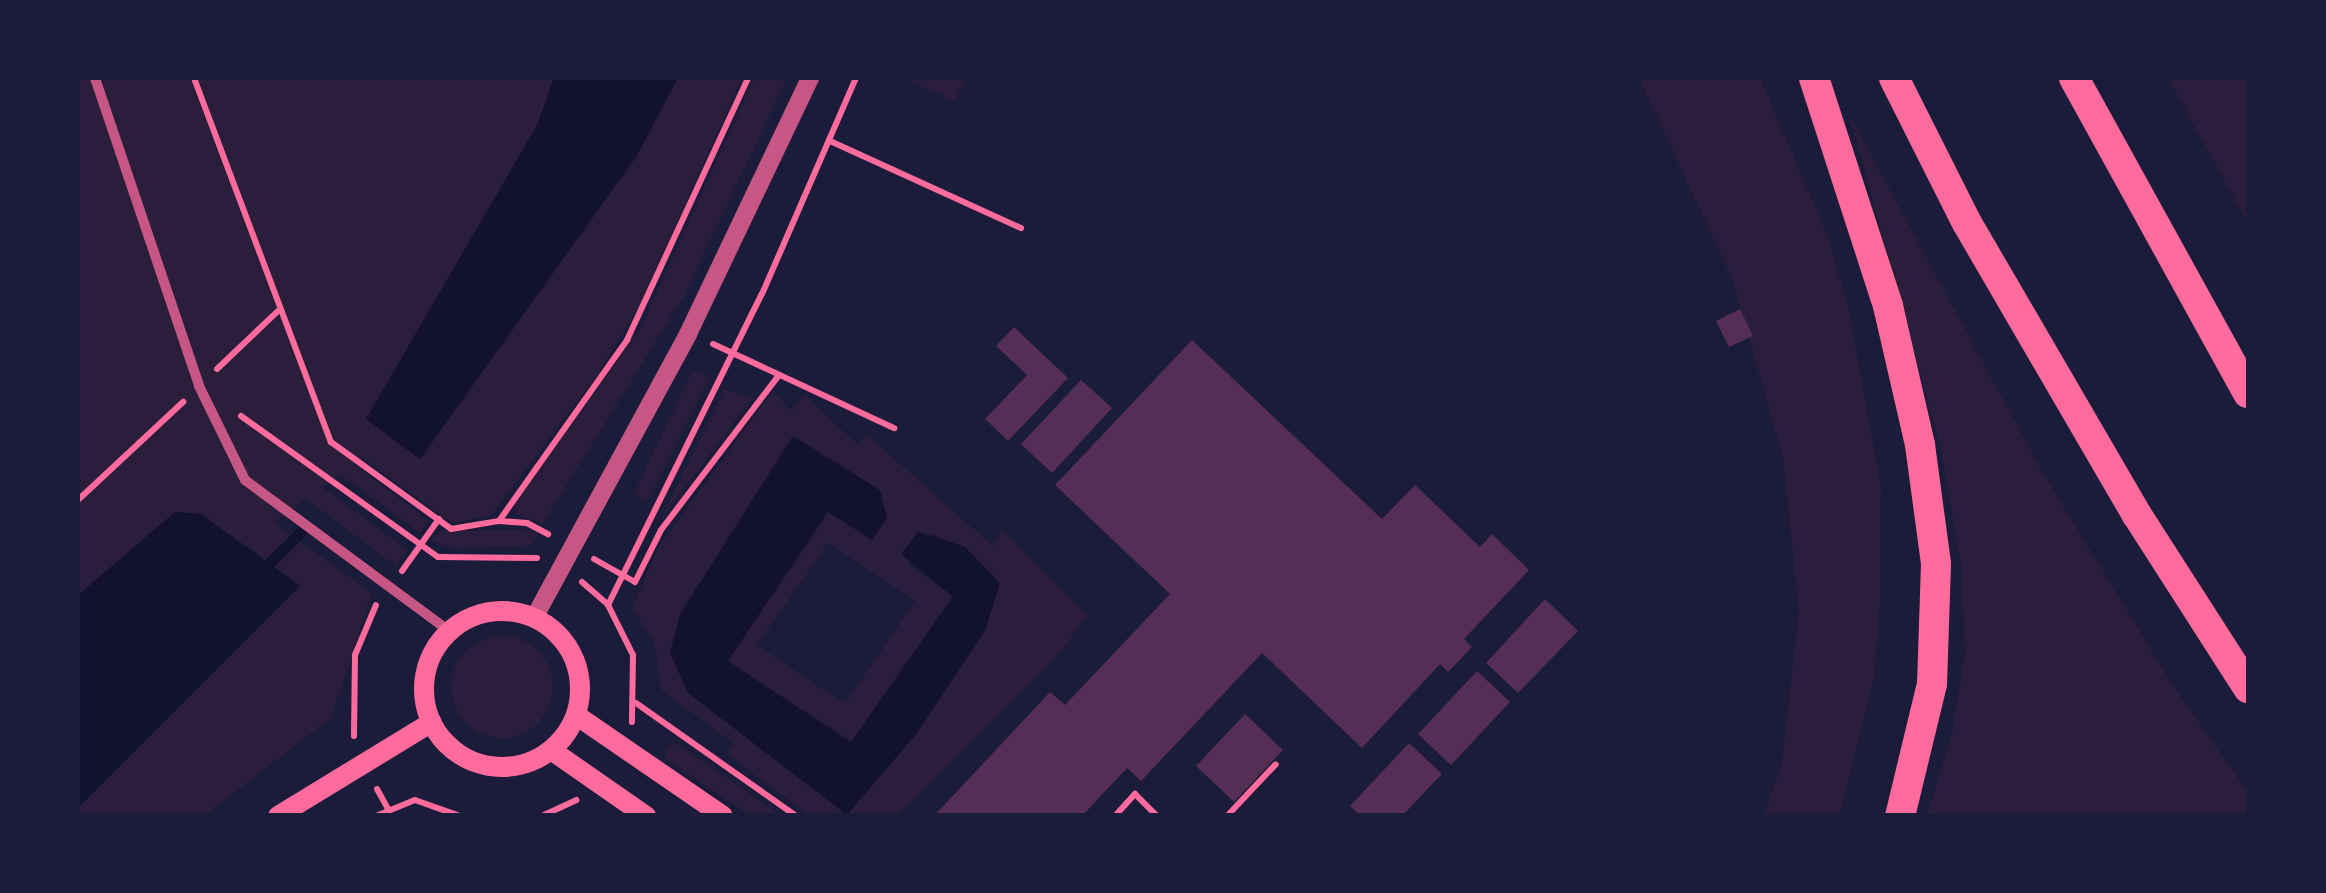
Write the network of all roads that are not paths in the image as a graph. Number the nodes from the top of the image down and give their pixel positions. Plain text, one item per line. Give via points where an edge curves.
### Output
1 (95, 78) edge
2 (810, 78) edge
3 (1814, 78) edge
4 (1894, 78) edge
5 (2074, 78) edge
6 (2248, 394) edge
7 (534, 618) junction
8 (449, 631) junction
9 (2248, 688) edge
10 (576, 715) junction
11 (432, 722) junction
12 (550, 750) junction
13 (278, 816) edge
14 (646, 816) edge
15 (723, 816) edge
16 (1900, 816) edge

1 - 8 street via 199,386 245,480
2 - 7 street via 688,334
3 - 16 highway via 1888,306 1920,446 1936,564 1932,684
4 - 9 highway via 1987,258 2137,515
5 - 6 highway
7 - 8 main road via 488,612
7 - 10 main road via 554,630 574,658 580,681
8 - 11 main road via 427,670
10 - 12 main road
10 - 15 main road
11 - 12 main road via 459,754 484,764 512,766
11 - 13 main road
12 - 14 main road

